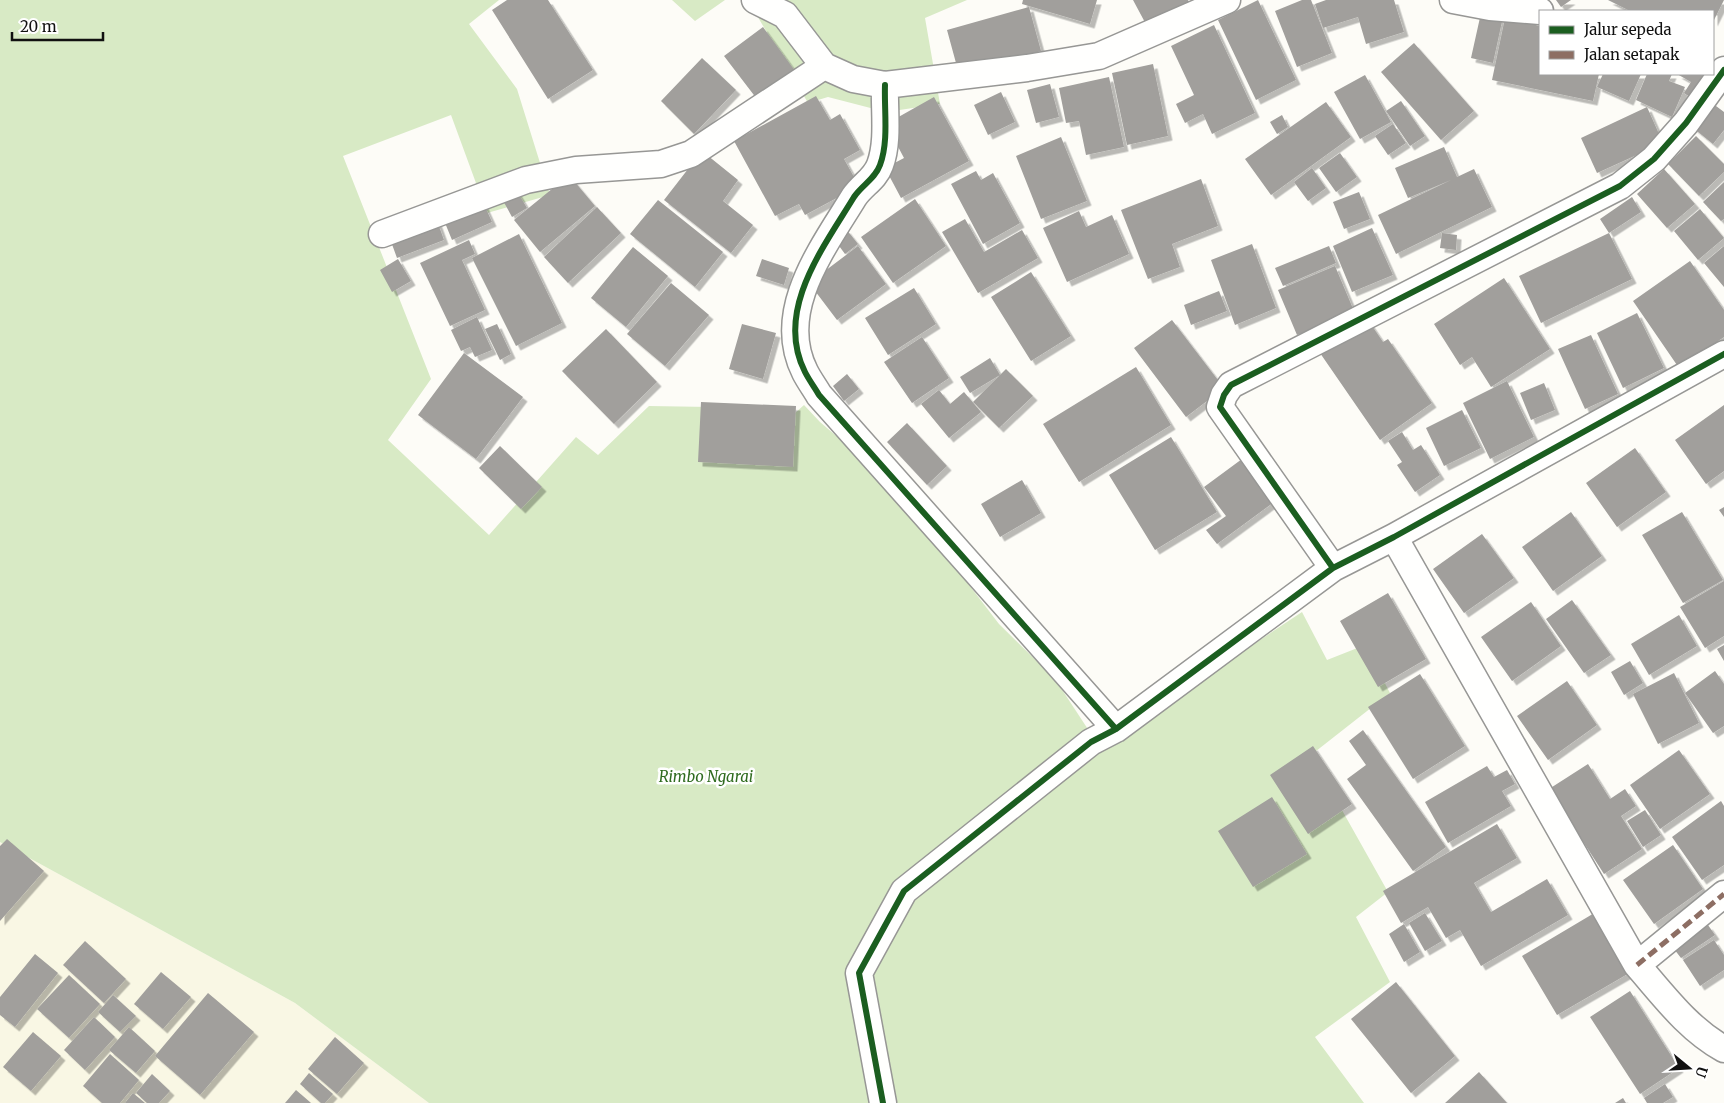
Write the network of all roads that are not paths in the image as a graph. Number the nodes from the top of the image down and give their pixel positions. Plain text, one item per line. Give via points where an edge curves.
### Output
1 (755, 0) edge
2 (1227, 0) edge
3 (1453, 0) edge
4 (1539, 11) edge
5 (824, 66) junction
6 (1724, 70) edge
7 (885, 85) junction
8 (382, 234) dead end
9 (1724, 354) edge
10 (1394, 536) junction
11 (1333, 568) junction
12 (1116, 728) junction
13 (1724, 894) edge
14 (1637, 965) junction
15 (1724, 1049) edge
16 (883, 1103) edge

1 - 5 street via 785,15
2 - 7 street via 1099,56
3 - 4 street
5 - 7 street via 853,79
5 - 8 street via 683,158 661,164 576,170 526,180
6 - 11 street via 1686,123 1654,159 1620,186 1231,385 1220,407
7 - 12 street via 884,152 880,167 856,194 806,280 796,310 796,340 804,371 819,395
9 - 10 street
10 - 11 street
10 - 14 street
11 - 12 street
12 - 16 street via 1092,742 904,891 859,974
13 - 14 street
14 - 15 street via 1698,1034

